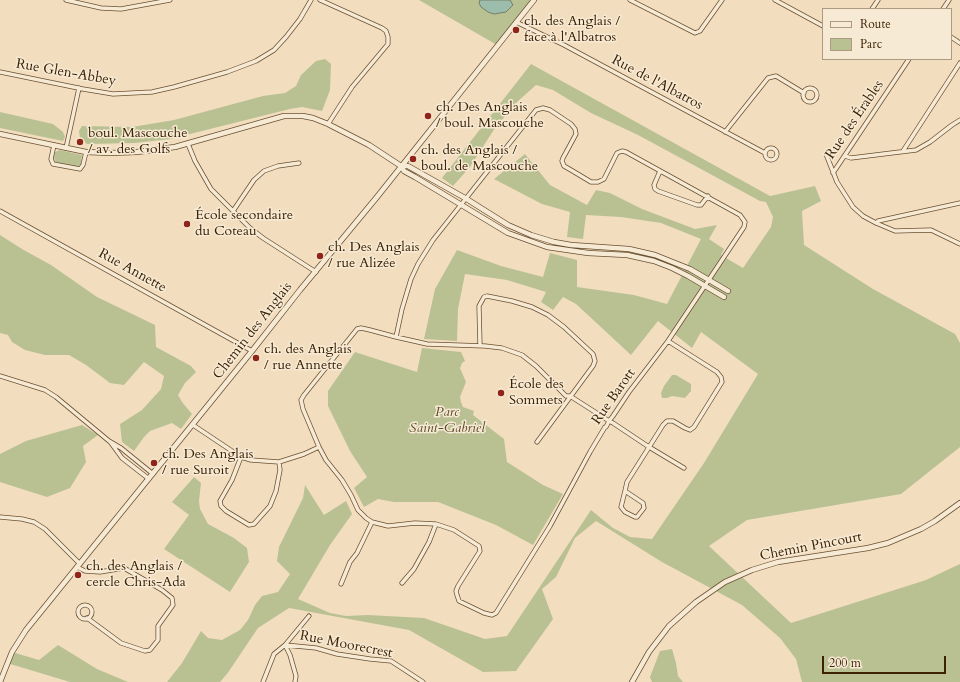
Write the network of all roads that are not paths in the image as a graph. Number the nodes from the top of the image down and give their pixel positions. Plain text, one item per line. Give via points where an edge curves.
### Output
1 (67, 0) edge
2 (170, 0) edge
3 (311, 0) edge
4 (320, 0) edge
5 (534, 0) edge
6 (630, 0) edge
7 (722, 0) edge
8 (775, 0) edge
9 (516, 22) junction
10 (822, 25) edge
11 (908, 60) edge
12 (960, 63) edge
13 (0, 72) edge
14 (79, 88) junction
15 (804, 93) dead end
16 (960, 120) edge
17 (328, 124) junction
18 (725, 132) junction
19 (0, 134) edge
20 (188, 144) junction
21 (54, 145) junction
22 (66, 148) junction
23 (903, 151) junction
24 (86, 152) junction
25 (765, 153) dead end
26 (826, 154) dead end
27 (845, 156) junction
28 (299, 163) dead end
29 (401, 166) junction
30 (660, 171) junction
31 (833, 173) junction
32 (708, 196) junction
33 (465, 198) junction
34 (960, 203) edge
35 (460, 204) junction
36 (0, 211) edge
37 (233, 211) junction
38 (876, 223) junction
39 (960, 244) edge
40 (316, 272) junction
41 (708, 279) junction
42 (704, 285) junction
43 (728, 291) dead end
44 (724, 297) dead end
45 (396, 338) junction
46 (668, 341) junction
47 (480, 346) junction
48 (252, 351) junction
49 (0, 376) edge
50 (570, 396) junction
51 (609, 421) junction
52 (193, 425) junction
53 (109, 441) junction
54 (537, 442) dead end
55 (319, 447) junction
56 (649, 447) junction
57 (241, 457) junction
58 (279, 462) junction
59 (684, 468) dead end
60 (153, 474) junction
61 (149, 479) junction
62 (625, 491) junction
63 (960, 503) edge
64 (0, 517) edge
65 (372, 522) junction
66 (436, 524) junction
67 (79, 566) junction
68 (402, 583) dead end
69 (340, 584) dead end
70 (309, 616) dead end
71 (88, 618) dead end
72 (285, 645) junction
73 (0, 682) edge
74 (263, 682) edge
75 (295, 682) edge
76 (423, 682) edge
77 (632, 682) edge

1 - 2 street via 102,8 121,9
3 - 14 street, Rue Glen-Abbey via 286,38 274,50 256,61 227,72 152,92 113,94
4 - 17 street via 382,28 388,36 388,44 352,87
5 - 9 street, Chemin des Anglais
6 - 7 street via 694,33 700,31
8 - 10 street
9 - 18 street, Rue de l'Albatros via 564,45
9 - 29 street, Chemin des Anglais
11 - 27 street, Rue des Érables
12 - 23 street
13 - 14 street, Rue Glen-Abbey
14 - 22 street
15 - 18 street via 776,76 768,78
16 - 23 street via 922,147
17 - 20 street via 303,116 284,116
17 - 29 street via 369,145
18 - 25 street, Rue de l'Albatros
19 - 21 street
20 - 24 street via 152,151
20 - 37 street via 194,161 211,189
21 - 22 street
21 - 24 street via 51,159 53,164 80,169
22 - 24 street
23 - 27 street via 851,158
26 - 31 street
27 - 31 street, Rue des Érables
28 - 37 street via 264,171 254,180
29 - 33 street via 408,166
29 - 35 street via 404,171
29 - 40 street, Chemin des Anglais
30 - 32 street, Rue Barott
30 - 32 street via 654,185 658,191 697,205 701,205
30 - 33 street, Rue Barott via 622,151 617,153 604,179 592,182 564,166 562,162 576,134 572,124 543,108 536,110
31 - 38 street via 853,207
32 - 41 street, Rue Barott via 740,215 745,222
33 - 35 street, Rue Barott
33 - 41 street via 508,225 539,238 570,244 636,250 679,264
34 - 38 street
35 - 42 street via 508,233 539,245 570,251 638,257 672,268
35 - 45 street, Rue Barott via 418,264 402,309
36 - 48 street, Rue Annette
37 - 40 street via 263,238
38 - 39 street via 895,232 931,230
40 - 48 street, Chemin des Anglais
41 - 42 street, Rue Barott
41 - 43 street
42 - 44 street
42 - 46 street, Rue Barott
45 - 47 street via 427,344
45 - 55 street via 357,329 304,395 301,400 303,409
46 - 51 street, Rue Barott
46 - 56 street via 717,372 722,382 694,427 690,430 673,421 667,421
47 - 50 street via 502,348 522,355 564,394
47 - 50 street via 479,306 484,297 512,301 548,315 593,354 595,361
48 - 52 street, Chemin des Anglais
49 - 53 street via 45,390
50 - 51 street
50 - 54 street
51 - 56 street
51 - 66 street, Rue Barott via 550,526 496,613 492,615 460,601 456,591 480,551 479,546 454,530
52 - 57 street
52 - 60 street, Chemin des Anglais
53 - 60 street
53 - 61 street via 122,458
55 - 58 street
55 - 65 street via 342,480 358,510
56 - 59 street
56 - 62 street
57 - 58 street
57 - 58 street via 220,501 226,511 249,525 254,524 270,506 276,491
60 - 61 street, Chemin des Anglais
61 - 67 street, Chemin des Anglais
62 - 62 street via 622,510 637,517 644,508 643,503
63 - 77 street, Chemin Pincourt via 921,529 888,543 778,562 725,582 696,602 669,626 649,652
64 - 67 street via 22,518 34,522 45,529
65 - 66 street via 388,526 415,522
65 - 69 street
66 - 68 street via 414,569
67 - 71 street via 85,571 100,572 124,568 172,598 173,605 158,626 158,640 150,650 145,651 121,643
67 - 73 street, Chemin des Anglais via 17,642
70 - 72 street
72 - 74 street via 274,654
72 - 75 street via 296,676
72 - 76 street, Rue Moorecrest via 391,661

